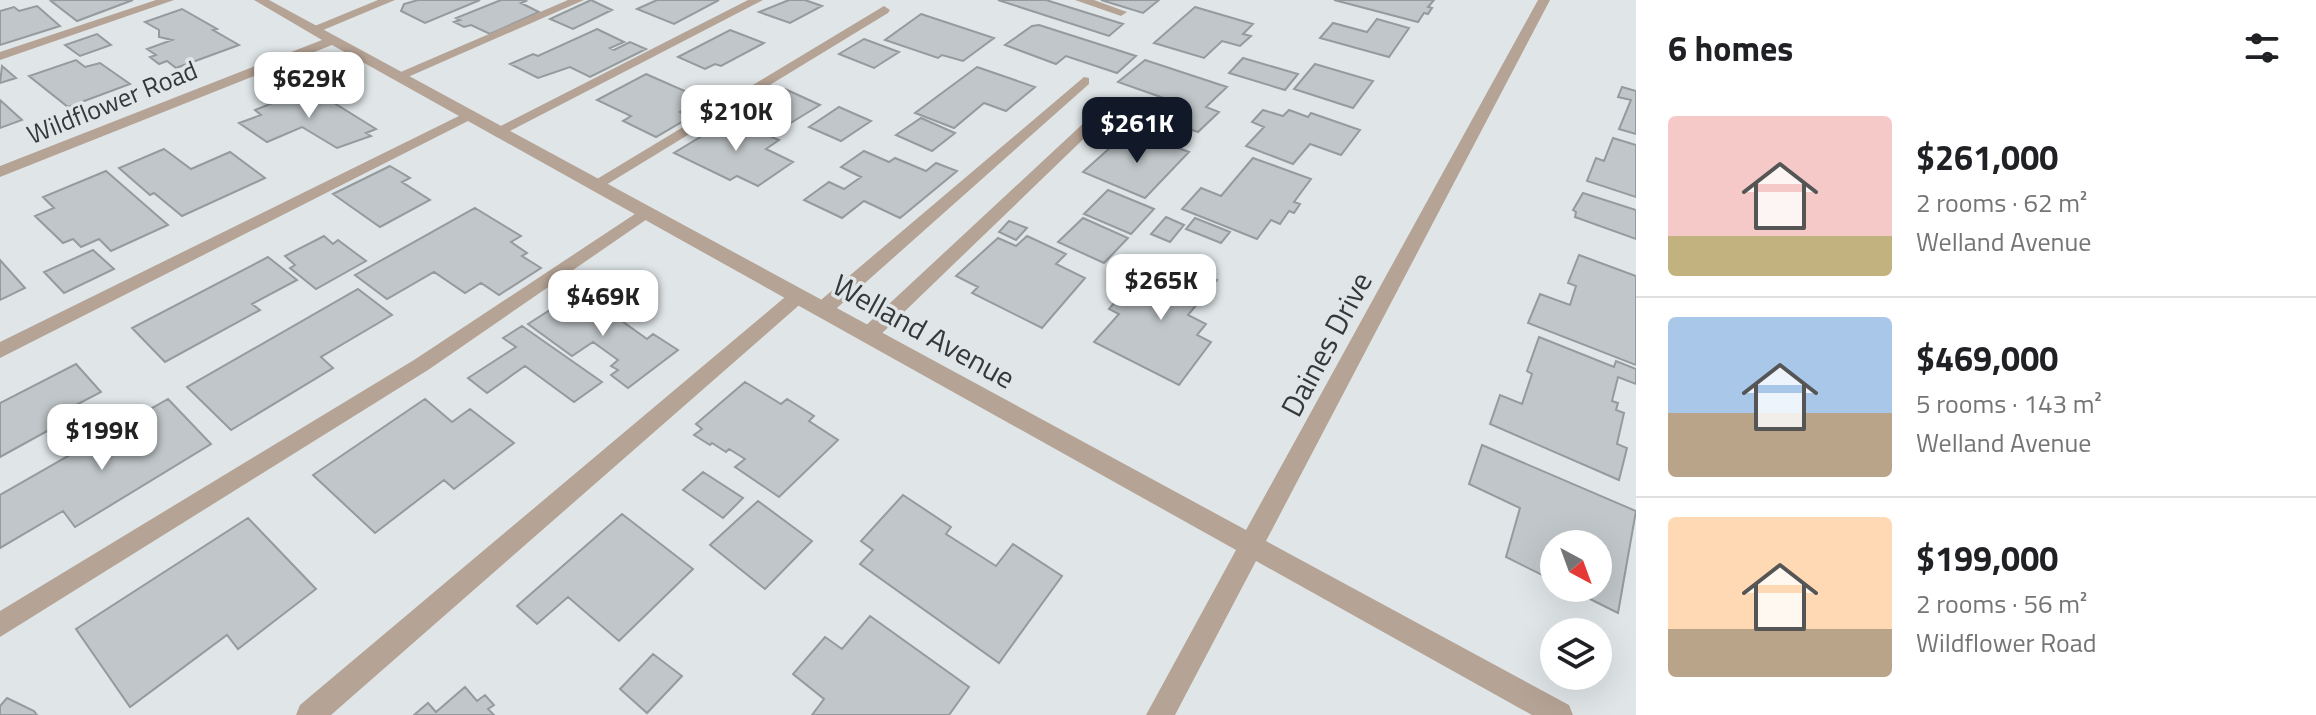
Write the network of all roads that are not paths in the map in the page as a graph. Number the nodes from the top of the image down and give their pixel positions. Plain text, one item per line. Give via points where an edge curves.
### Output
1 (168, 0) edge
2 (260, 0) edge
3 (389, 0) edge
4 (578, 0) edge
5 (757, 0) edge
6 (1081, 0) edge
7 (1544, 0) edge
8 (884, 10) dead end
9 (1121, 12) dead end
10 (311, 30) junction
11 (330, 41) junction
12 (0, 56) edge
13 (396, 77) junction
14 (1084, 81) dead end
15 (467, 116) junction
16 (1093, 122) dead end
17 (497, 132) junction
18 (0, 172) edge
19 (595, 185) junction
20 (644, 213) junction
21 (798, 296) junction
22 (822, 310) junction
23 (868, 335) junction
24 (0, 351) edge
25 (1253, 545) junction
26 (0, 625) edge
27 (310, 715) edge
28 (1160, 715) edge
29 (1559, 715) edge

1 - 12 street
2 - 10 street, Welland Avenue
3 - 10 street
4 - 13 street
5 - 17 street
6 - 9 street
7 - 25 street, Daines Drive
8 - 19 street
10 - 11 street, Welland Avenue
11 - 13 street, Welland Avenue
11 - 18 street, Wildflower Road
13 - 15 street, Welland Avenue
14 - 22 street
15 - 17 street, Welland Avenue
15 - 24 street
16 - 23 street
17 - 19 street, Welland Avenue
19 - 20 street, Welland Avenue
20 - 21 street, Welland Avenue
20 - 26 street via 408,373
21 - 22 street, Welland Avenue
21 - 27 street
22 - 23 street, Welland Avenue
23 - 25 street, Welland Avenue
25 - 28 street, Daines Drive
25 - 29 street, Welland Avenue

